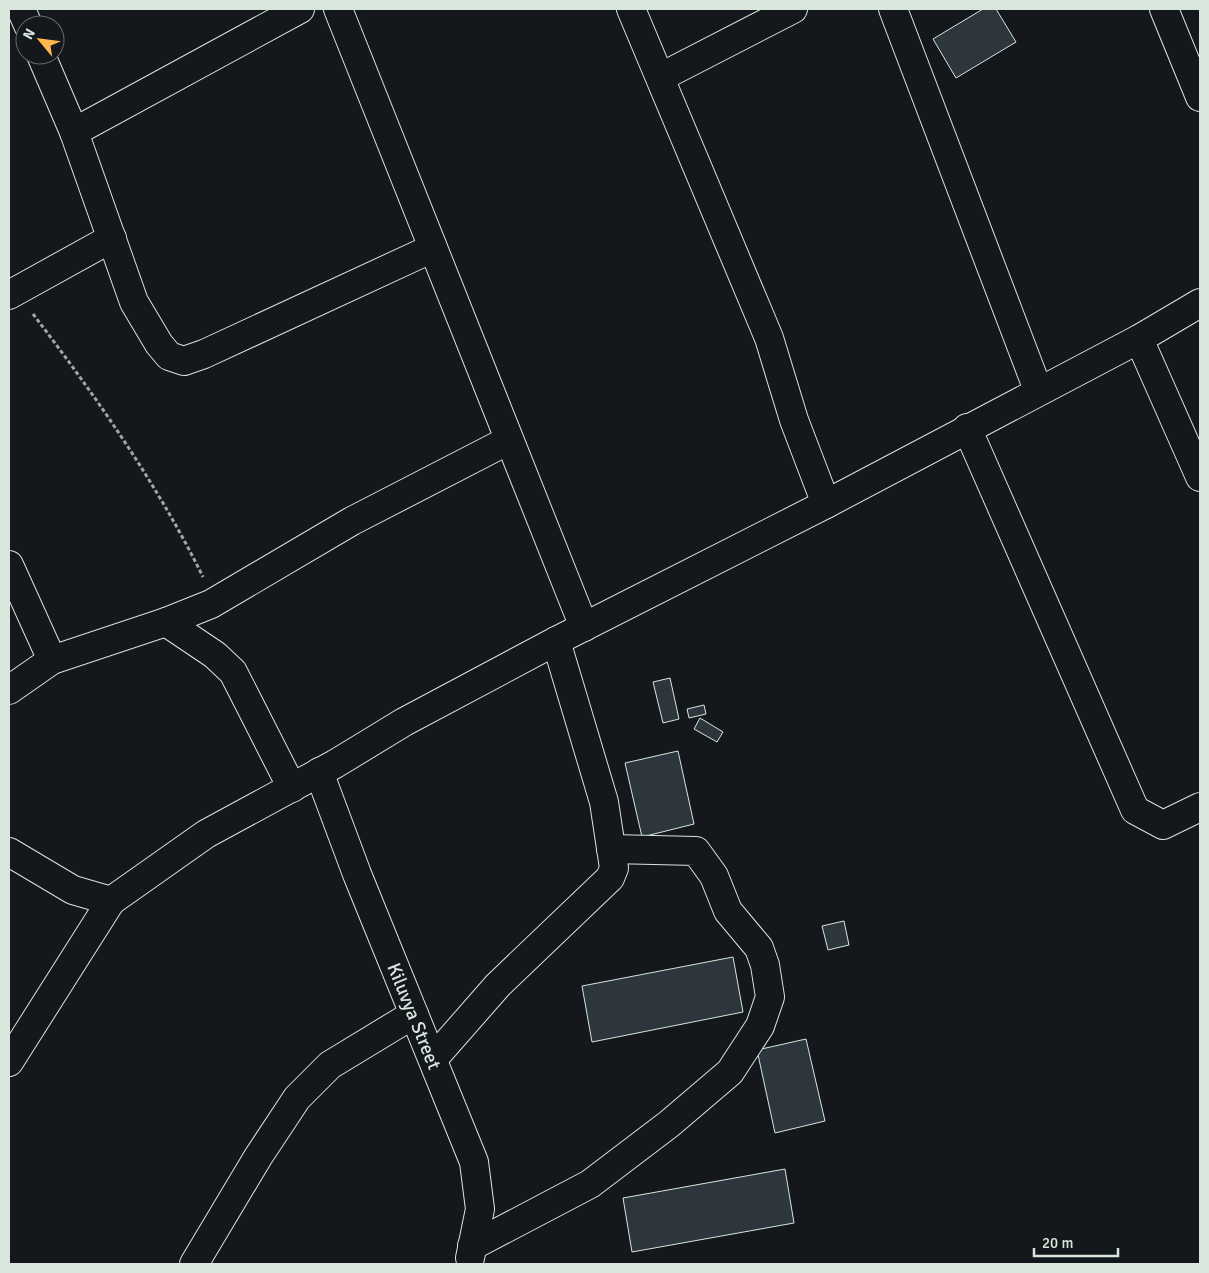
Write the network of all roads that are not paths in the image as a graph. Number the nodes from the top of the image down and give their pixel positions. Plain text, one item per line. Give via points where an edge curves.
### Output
1 (300, 9) edge
2 (338, 9) edge
3 (631, 9) edge
4 (793, 9) edge
5 (893, 9) edge
6 (1164, 9) edge
7 (45, 65) edge
8 (661, 77) junction
9 (1200, 97) edge
10 (74, 132) junction
11 (112, 238) junction
12 (433, 248) junction
13 (12, 293) edge
14 (1200, 303) edge
15 (1139, 338) junction
16 (1038, 390) junction
17 (967, 428) junction
18 (509, 440) junction
19 (1200, 477) edge
20 (826, 504) junction
21 (9, 565) edge
22 (166, 622) junction
23 (584, 627) junction
24 (556, 641) junction
25 (52, 660) junction
26 (9, 690) edge
27 (319, 772) junction
28 (292, 788) junction
29 (1200, 807) edge
30 (611, 850) junction
31 (9, 852) edge
32 (111, 901) junction
33 (414, 1014) junction
34 (434, 1058) junction
35 (9, 1062) edge
36 (471, 1255) edge
37 (194, 1264) edge

1 - 10 street
2 - 12 street
3 - 8 street
4 - 8 street
5 - 16 street
6 - 9 street
7 - 10 street
8 - 20 street via 689,152 769,338 794,420
10 - 11 street
11 - 12 street via 134,302 169,356 184,361
11 - 13 street
12 - 18 street
14 - 15 street
15 - 16 street
15 - 19 street
16 - 17 street
17 - 20 street
17 - 29 street via 1135,810 1163,825
18 - 22 street via 352,521 211,604
18 - 23 street
20 - 23 street
21 - 25 street
22 - 25 street
22 - 28 street via 215,655 233,672
23 - 24 street
24 - 27 street via 404,722
24 - 30 street via 604,802
25 - 26 street
27 - 28 street
27 - 33 street, Kiluvya Street
28 - 32 street via 206,834
30 - 34 street via 614,868 610,878 498,985
30 - 36 street via 696,851 714,876 728,911 759,948 770,997 760,1026 730,1072 669,1124 590,1184
31 - 32 street via 74,890
32 - 35 street
33 - 34 street, Kiluvya Street
33 - 37 street via 330,1065 297,1098
34 - 36 street, Kiluvya Street via 474,1162 480,1209

